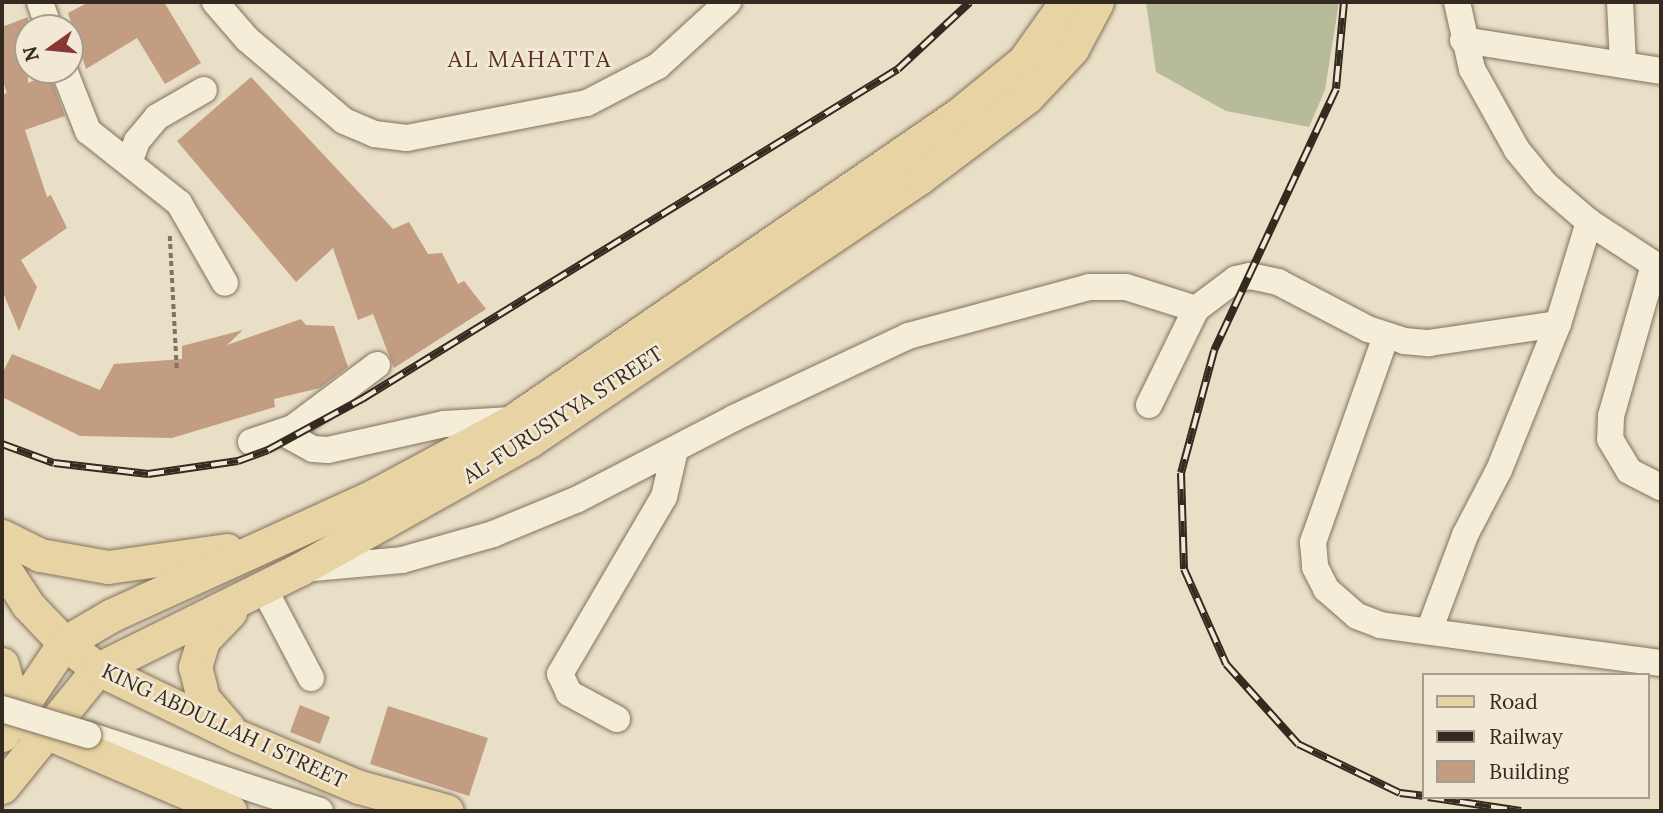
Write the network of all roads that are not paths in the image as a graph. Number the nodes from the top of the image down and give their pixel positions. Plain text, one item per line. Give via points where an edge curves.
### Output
1 (215, 2) edge
2 (728, 2) edge
3 (1066, 2) edge
4 (1097, 2) edge
5 (1457, 2) edge
6 (1620, 2) edge
7 (1463, 40) junction
8 (1623, 64) junction
9 (1661, 71) edge
10 (70, 84) edge
11 (204, 90) dead end
12 (130, 160) junction
13 (1589, 222) junction
14 (1658, 267) edge
15 (225, 283) dead end
16 (1196, 309) junction
17 (1558, 324) junction
18 (1386, 336) junction
19 (377, 365) dead end
20 (1149, 405) dead end
21 (514, 419) junction
22 (282, 432) junction
23 (251, 442) dead end
24 (675, 450) junction
25 (1661, 487) edge
26 (2, 536) edge
27 (274, 542) junction
28 (2, 565) edge
29 (300, 569) junction
30 (262, 587) junction
31 (1429, 631) junction
32 (64, 643) junction
33 (1661, 663) edge
34 (2, 664) edge
35 (99, 669) junction
36 (311, 678) dead end
37 (617, 719) dead end
38 (6, 720) edge
39 (47, 735) junction
40 (237, 736) junction
41 (86, 740) junction
42 (2, 787) edge
43 (230, 811) edge
44 (283, 811) edge
45 (320, 811) edge
46 (447, 811) edge

1 - 2 street via 247,39 344,121 374,134 407,138 549,113 599,98 658,66
3 - 21 main road, AL-FURUSIYYA STREET via 1024,61 958,116
4 - 29 main road, AL-FURUSIYYA STREET via 1072,49 1027,97 919,178 529,441
5 - 7 street
6 - 8 street
7 - 8 street
7 - 13 street via 1483,96 1505,134 1545,184
8 - 9 street
10 - 12 street via 88,131 106,148
11 - 12 street via 157,117 137,141
12 - 15 street via 179,203
13 - 14 street
13 - 17 street
14 - 25 street via 1611,416 1611,439 1629,471
16 - 18 street via 1236,279 1264,276
16 - 20 street
16 - 24 street via 1126,287 1077,289 887,344
17 - 18 street via 1429,342
17 - 31 street via 1499,470 1465,535
18 - 31 street via 1313,542 1315,567 1326,589 1357,616 1380,625
19 - 22 street
21 - 22 street via 444,424 328,450 313,449
21 - 27 main road, AL-FURUSIYYA STREET via 375,495
22 - 23 street
24 - 29 street via 578,499 493,534 402,560
24 - 37 street via 664,497 560,674 569,693
26 - 27 main road via 40,555 108,567
27 - 32 main road, AL-FURUSIYYA STREET via 112,615
28 - 32 main road, KING ABDULLAH I STREET via 29,605
29 - 30 main road, AL-FURUSIYYA STREET
30 - 35 main road, AL-FURUSIYYA STREET
30 - 36 street
30 - 40 main road via 220,619 197,653 197,682 203,698
31 - 33 street
32 - 35 main road, KING ABDULLAH I STREET
32 - 38 main road, AL-FURUSIYYA STREET
34 - 38 main road
35 - 39 main road, AL-FURUSIYYA STREET
35 - 40 main road, KING ABDULLAH I STREET
38 - 39 main road
38 - 41 street, bridge
39 - 42 main road, AL-FURUSIYYA STREET
39 - 43 main road
40 - 46 main road, KING ABDULLAH I STREET via 359,787
41 - 44 street
41 - 45 street

